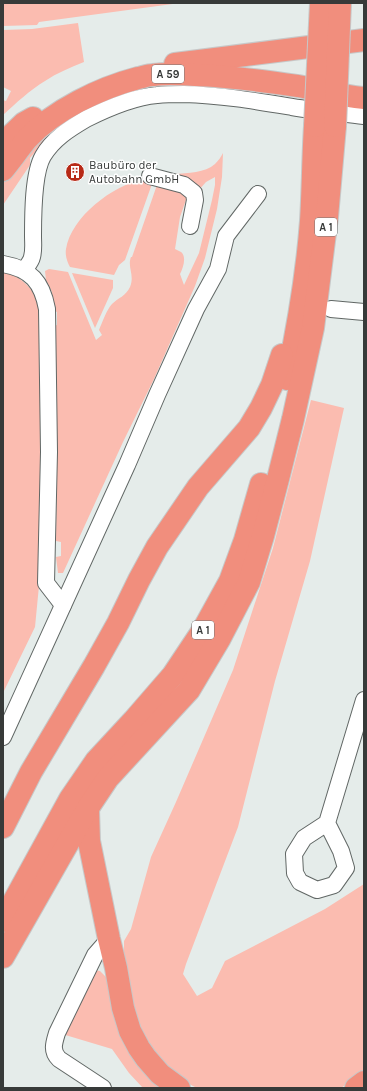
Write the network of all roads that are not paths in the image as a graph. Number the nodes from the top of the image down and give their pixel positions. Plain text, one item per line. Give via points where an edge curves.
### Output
1 (321, 3) edge
2 (340, 3) edge
3 (364, 40) edge
4 (153, 67) junction
5 (364, 89) edge
6 (364, 98) edge
7 (364, 116) edge
8 (325, 126) junction
9 (3, 143) edge
10 (3, 170) edge
11 (150, 176) dead end
12 (258, 194) dead end
13 (190, 226) dead end
14 (3, 264) edge
15 (24, 270) junction
16 (302, 291) junction
17 (331, 309) dead end
18 (364, 312) edge
19 (63, 604) junction
20 (364, 700) edge
21 (3, 737) edge
22 (88, 808) junction
23 (328, 823) dead end
24 (3, 827) edge
25 (3, 921) edge
26 (108, 939) junction
27 (3, 957) edge
28 (364, 1082) edge
29 (103, 1088) edge
30 (179, 1088) edge
31 (356, 1088) edge

1 - 8 highway, A 1, bridge
2 - 8 highway, A 1, bridge
3 - 4 highway
4 - 5 highway, A 59 via 227,70
4 - 9 highway, A 59 via 114,74 71,92 24,123
6 - 10 highway, A 59 via 222,76 152,75 106,88 63,110 28,138
7 - 15 lane via 224,96 170,94 140,98 96,114 70,128 52,143 43,156 38,169 32,258
8 - 16 highway, A 1
8 - 22 highway, A 1 via 328,217 314,328 278,479 249,582 189,690 108,778
11 - 13 lane via 184,185 194,193 196,200
12 - 19 lane via 226,236 218,269 196,309
14 - 15 lane
15 - 19 lane via 42,288 47,309 49,452 46,583
16 - 24 highway via 272,385 261,408 249,428 198,487 157,547 98,660 31,772
16 - 25 highway, A 1 via 292,351 259,495 230,581 203,630 173,675 96,761 70,799
17 - 18 lane
19 - 21 lane
20 - 23 lane
22 - 26 highway via 89,841
22 - 27 highway, A 1
26 - 29 lane via 95,955 54,1042 55,1055 59,1059
26 - 30 highway via 130,1032 146,1058 160,1074
28 - 31 highway

